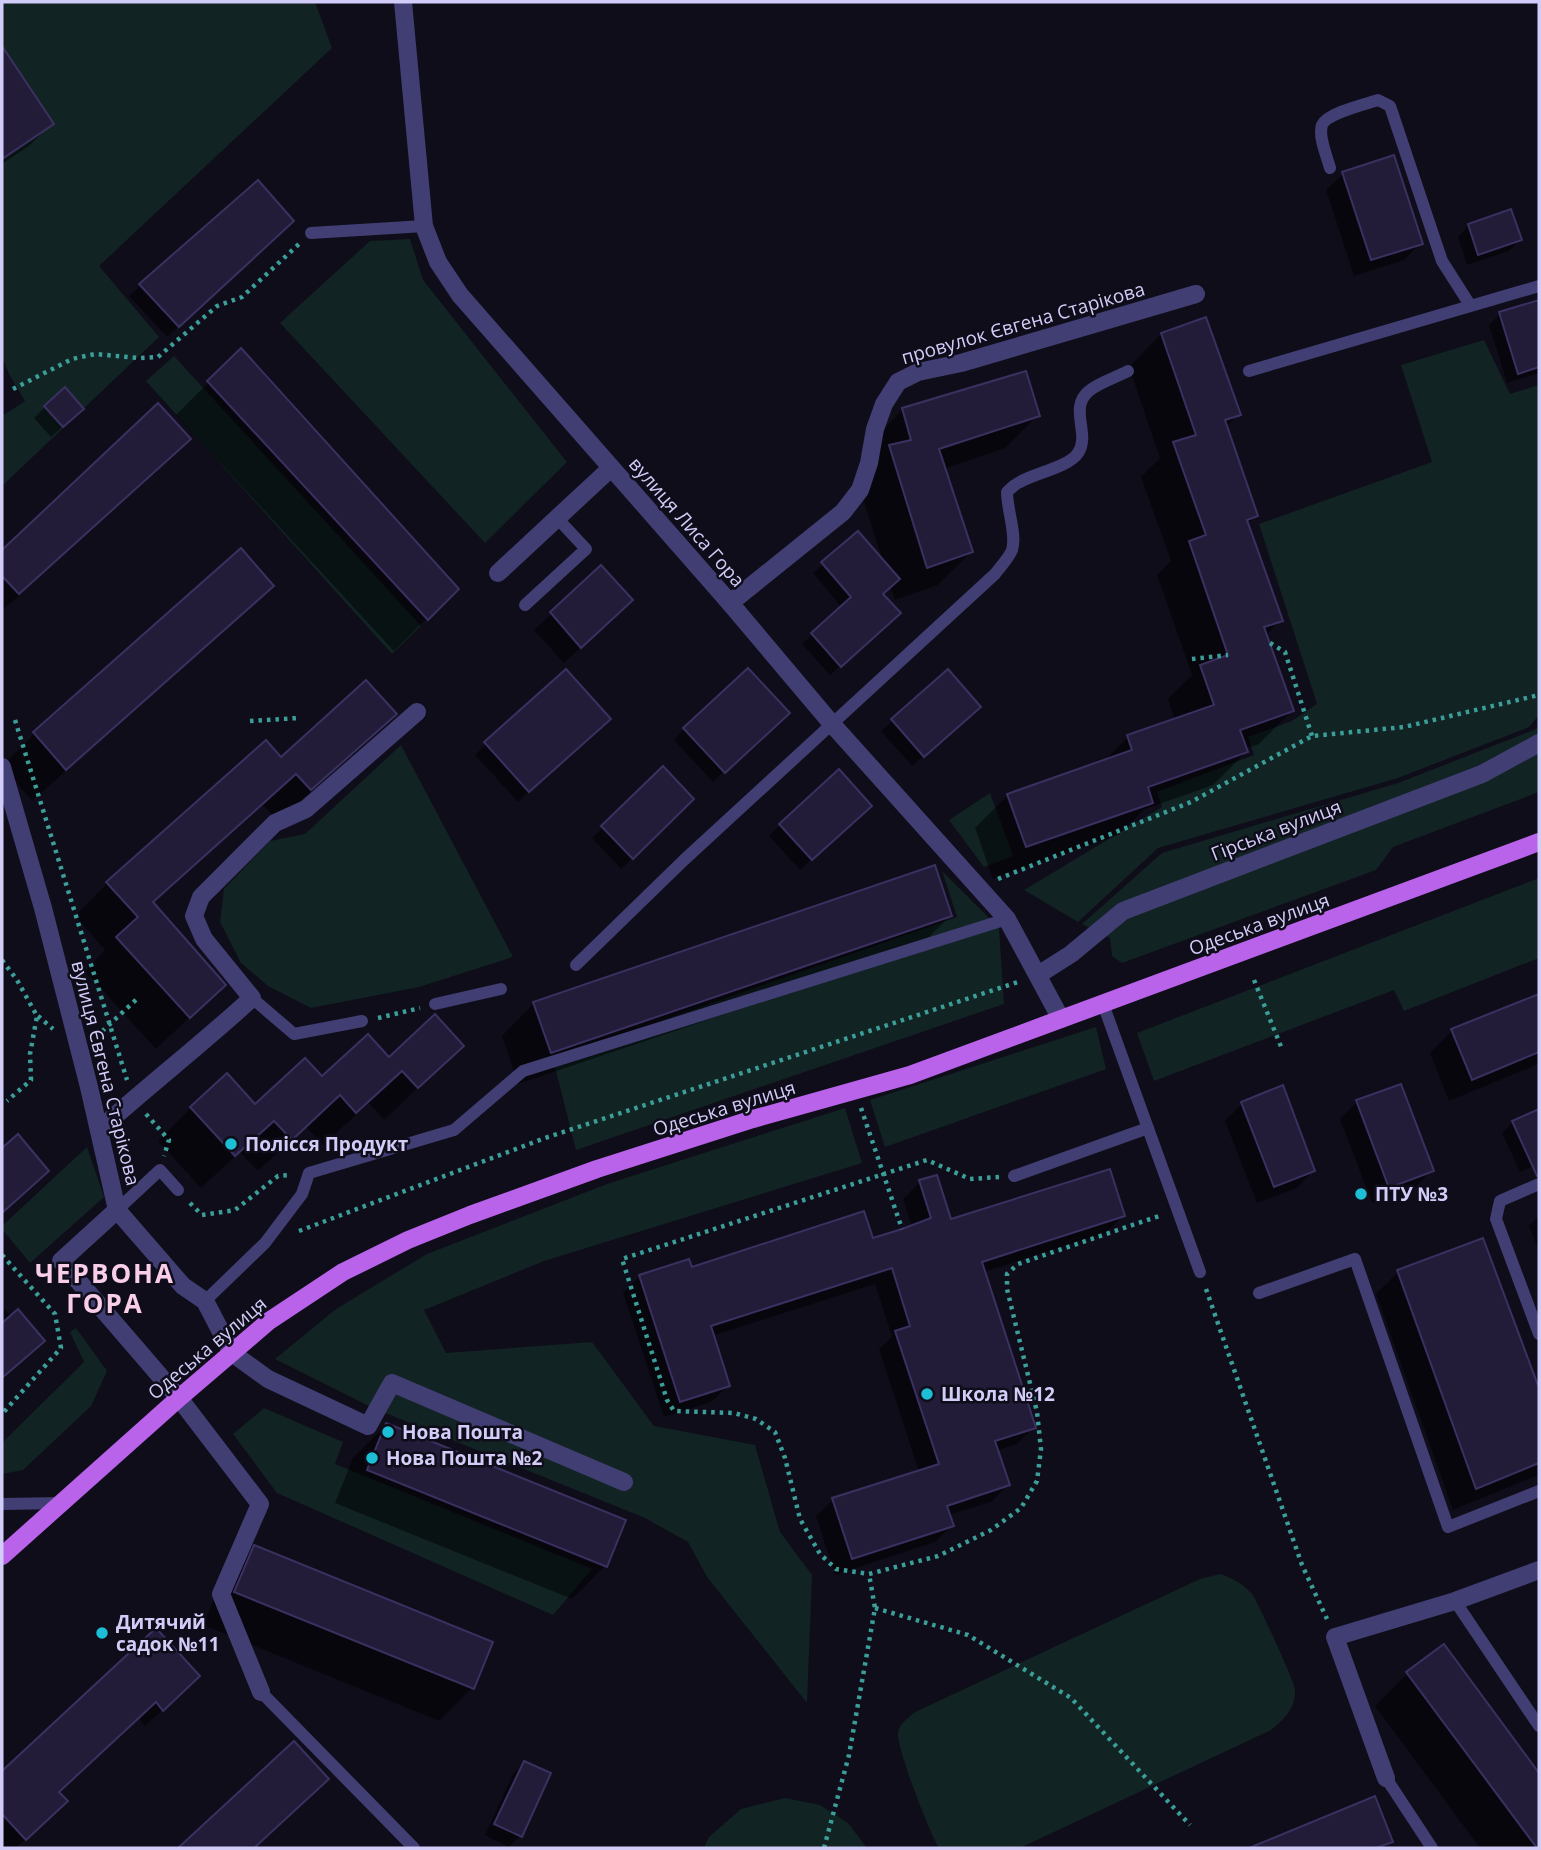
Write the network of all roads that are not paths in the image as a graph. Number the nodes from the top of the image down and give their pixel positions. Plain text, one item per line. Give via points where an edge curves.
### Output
1 (403, 2) edge
2 (1330, 168) dead end
3 (424, 226) junction
4 (311, 233) road end
5 (1539, 286) edge
6 (1196, 294) dead end
7 (1470, 305) junction
8 (1128, 371) dead end
9 (1249, 371) dead end
10 (611, 468) junction
11 (557, 518) junction
12 (498, 573) dead end
13 (730, 603) junction
14 (526, 605) dead end
15 (416, 712) dead end
16 (832, 724) junction
17 (1539, 743) edge
18 (2, 767) edge
19 (1539, 842) edge
20 (1007, 919) junction
21 (576, 965) dead end
22 (1038, 975) junction
23 (501, 989) dead end
24 (251, 998) junction
25 (1103, 1003) junction
26 (435, 1004) road end
27 (1062, 1019) junction
28 (362, 1021) road end
29 (1148, 1128) junction
30 (99, 1130) junction
31 (1014, 1176) road end
32 (1539, 1184) edge
33 (178, 1189) road end
34 (117, 1210) junction
35 (1200, 1272) road end
36 (1259, 1293) dead end
37 (205, 1301) junction
38 (1539, 1334) edge
39 (232, 1353) junction
40 (179, 1398) junction
41 (624, 1482) dead end
42 (1539, 1491) edge
43 (62, 1503) junction
44 (2, 1504) edge
45 (2, 1556) edge
46 (1539, 1570) edge
47 (1455, 1601) junction
48 (261, 1692) joint
49 (1539, 1726) edge
50 (1386, 1778) joint
51 (414, 1848) edge
52 (1432, 1848) edge

1 - 3 street, вулиця Лиса Гора
2 - 7 lane via 1322,124 1329,117 1377,100 1390,106 1442,261
3 - 4 lane
3 - 10 street, вулиця Лиса Гора via 438,262 460,295
5 - 7 lane
6 - 13 street, провулок Євгена Старікова via 918,372 898,382 875,429 860,490 843,512
7 - 9 lane
8 - 16 lane via 1089,391 1082,400 1078,411 1080,451 1007,492 1012,552 995,574
10 - 11 street
10 - 13 street, вулиця Лиса Гора
11 - 12 street
11 - 14 lane via 586,549
13 - 16 street, вулиця Лиса Гора
15 - 24 street via 306,809 275,823 201,897 194,916 204,939
16 - 20 street, вулиця Лиса Гора
16 - 21 lane
17 - 22 street, Гірська вулиця via 1482,774 1124,911
18 - 30 street, вулиця Євгена Старікова
19 - 25 main road, Одеська вулиця
20 - 22 street, вулиця Лиса Гора
20 - 37 lane via 523,1071 454,1130 309,1173 302,1194 265,1243
22 - 27 street, вулиця Лиса Гора
23 - 26 lane
24 - 28 lane via 294,1034
24 - 30 street
25 - 27 main road, Одеська вулиця
25 - 29 lane
27 - 39 main road, Одеська вулиця via 910,1075 753,1119 470,1215 333,1278 269,1321
29 - 31 lane
29 - 35 lane
30 - 34 street, вулиця Євгена Старікова
32 - 38 lane via 1500,1201 1496,1219
33 - 34 lane via 160,1170
34 - 37 street, вулиця Євгена Старікова via 183,1286
34 - 40 street via 61,1261
36 - 42 lane via 1356,1259 1448,1527
37 - 39 street, вулиця Євгена Старікова
39 - 40 main road, Одеська вулиця
39 - 41 street via 268,1379 368,1426 392,1383
40 - 43 main road, Одеська вулиця
40 - 48 street via 260,1504 221,1594
43 - 44 lane
43 - 45 main road, Одеська вулиця
46 - 47 street
47 - 49 lane
47 - 50 street via 1335,1637
48 - 51 lane
50 - 52 lane

